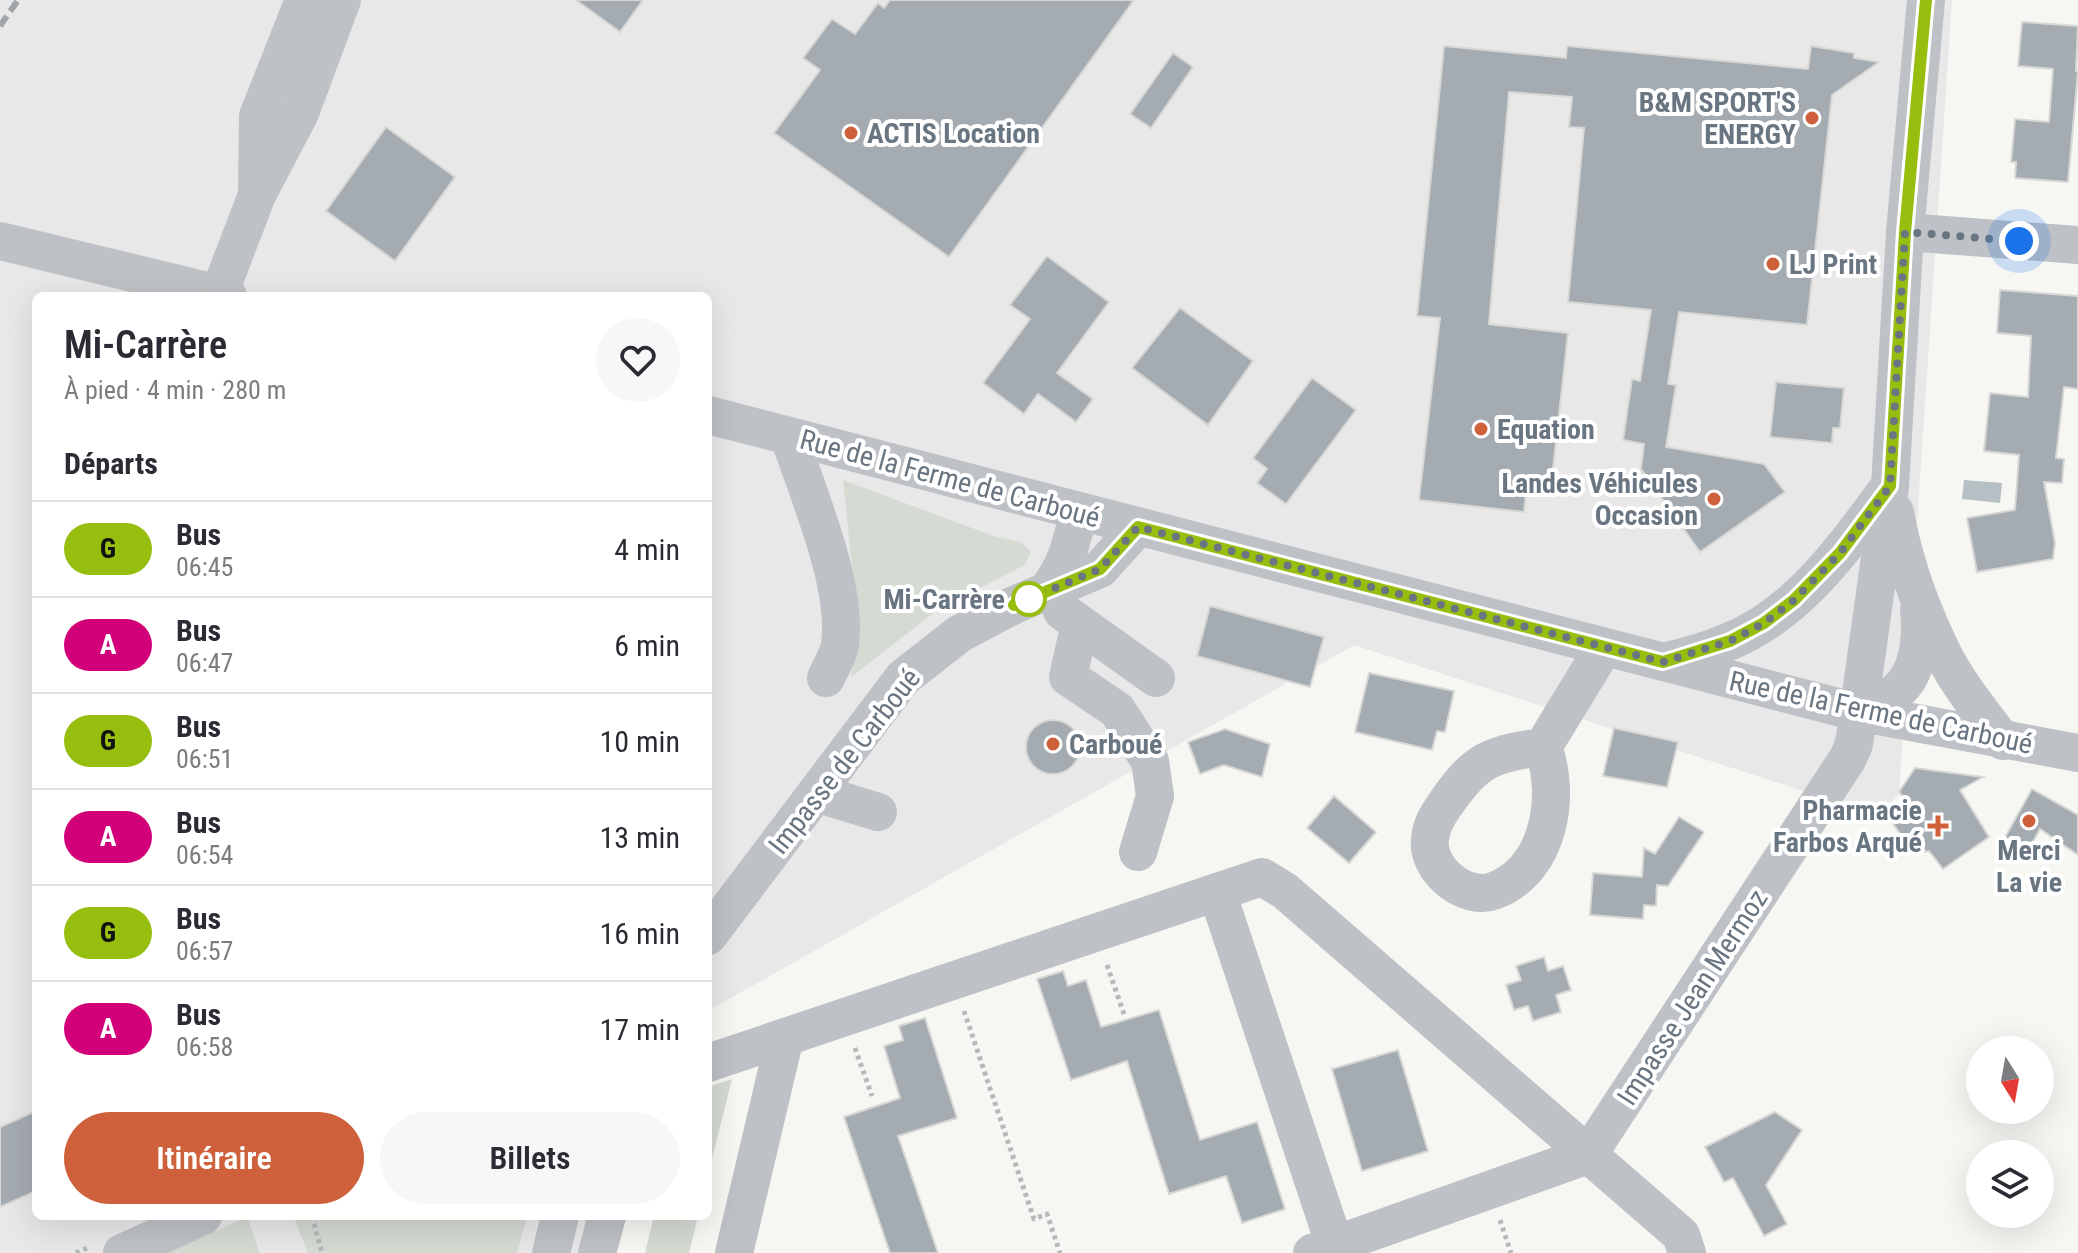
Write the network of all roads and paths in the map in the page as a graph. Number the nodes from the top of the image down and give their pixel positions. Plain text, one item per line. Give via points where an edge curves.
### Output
1 (304, 0) edge
2 (342, 0) edge
3 (1926, 0) edge
4 (257, 195) junction
5 (1905, 232) junction
6 (0, 241) edge
7 (2078, 245) edge
8 (212, 292) edge
9 (225, 292) edge
10 (712, 416) edge
11 (789, 436) junction
12 (1890, 486) junction
13 (1079, 512) junction
14 (1138, 527) junction
15 (1917, 591) junction
16 (1043, 593) junction
17 (1080, 624) junction
18 (1604, 647) junction
19 (1663, 662) junction
20 (826, 678) dead end
21 (1156, 678) dead end
22 (1857, 712) junction
23 (2003, 741) junction
24 (1543, 747) dead end
25 (2078, 753) edge
26 (816, 793) junction
27 (878, 812) dead end
28 (1138, 852) dead end
29 (1217, 892) junction
30 (712, 931) edge
31 (1096, 932) junction
32 (953, 980) junction
33 (844, 1016) junction
34 (1125, 1017) dead end
35 (785, 1037) junction
36 (712, 1062) edge
37 (872, 1096) dead end
38 (1588, 1155) junction
39 (194, 1220) edge
40 (313, 1220) edge
41 (559, 1220) edge
42 (606, 1220) edge
43 (1324, 1249) edge
44 (122, 1253) edge
45 (322, 1253) edge
46 (551, 1253) edge
47 (597, 1253) edge
48 (734, 1253) edge
49 (1060, 1253) edge
50 (1687, 1253) edge

1 - 4 street via 258,116
2 - 4 street via 300,113
3 - 5 street
4 - 9 street
5 - 7 street
5 - 12 street
6 - 8 street
10 - 11 street, Rue de la Ferme de Carboué
11 - 13 street, Rue de la Ferme de Carboué
11 - 20 street via 840,603 840,646
12 - 15 street via 1900,543
12 - 19 street via 1840,553 1794,600 1730,641
12 - 22 street, Impasse Jean Mermoz
13 - 14 street, Rue de la Ferme de Carboué
13 - 16 street via 1062,572
14 - 16 street, Impasse de Carboué via 1100,569
14 - 18 street, Rue de la Ferme de Carboué
15 - 22 street via 1921,624 1915,666 1897,692
15 - 23 street via 1940,650
16 - 17 street
16 - 26 street, Impasse de Carboué via 959,634 903,678
17 - 21 street
17 - 28 street via 1068,677 1117,710 1150,761 1155,796
18 - 19 street, Rue de la Ferme de Carboué
18 - 24 street
19 - 22 street, Rue de la Ferme de Carboué
22 - 23 street, Rue de la Ferme de Carboué
22 - 38 street, Impasse Jean Mermoz via 1848,758
23 - 25 street, Rue de la Ferme de Carboué
26 - 27 street
26 - 30 street, Impasse de Carboué
29 - 31 street
29 - 38 street via 1262,877 1285,891
29 - 43 street
31 - 32 street
31 - 34 path
32 - 33 street
32 - 49 path via 1034,1219 1047,1214
33 - 35 street
33 - 37 path
35 - 36 street
35 - 48 street
38 - 43 street
38 - 50 street via 1681,1235
39 - 44 street
40 - 45 path
41 - 46 street
42 - 47 street

